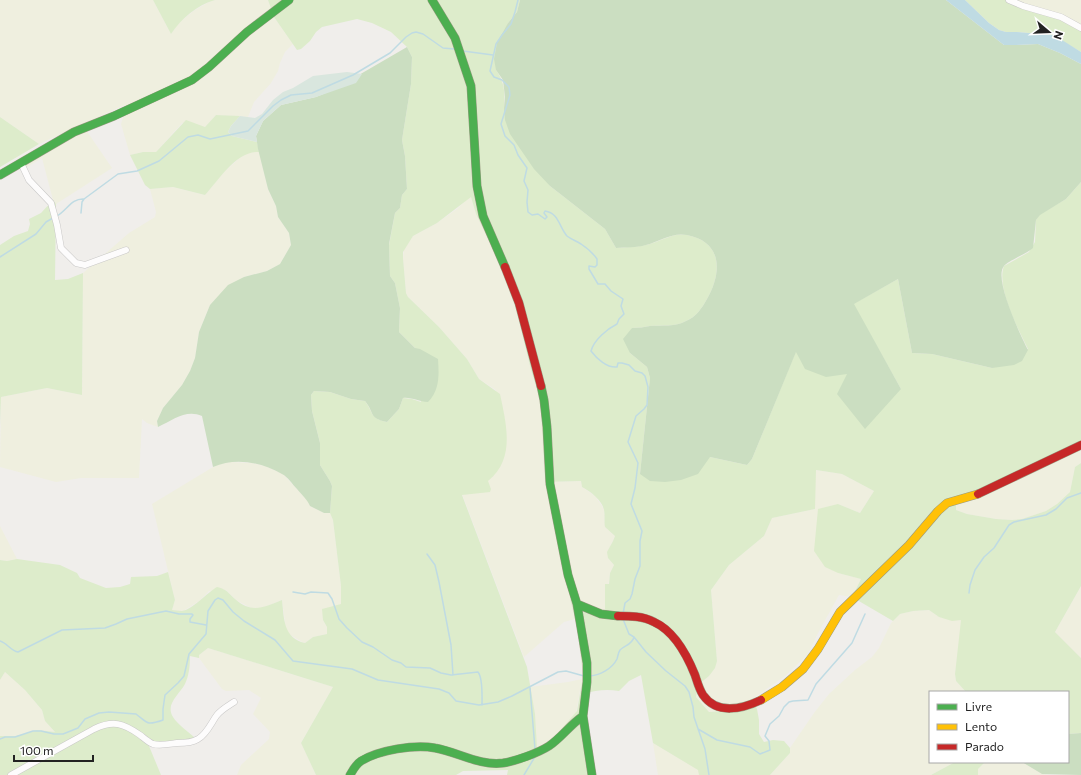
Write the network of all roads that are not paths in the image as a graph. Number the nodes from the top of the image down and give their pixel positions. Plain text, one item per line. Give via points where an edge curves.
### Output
1 (289, 0) edge
2 (432, 0) edge
3 (1009, 0) edge
4 (1081, 28) edge
5 (21, 163) junction
6 (0, 175) edge
7 (126, 250) dead end
8 (1081, 445) edge
9 (577, 604) junction
10 (234, 702) dead end
11 (583, 716) junction
12 (11, 775) edge
13 (350, 775) edge
14 (592, 775) edge

1 - 5 street via 247,32 192,80 121,114 74,132
2 - 9 street via 456,38 471,86 476,186 483,216 519,303 542,394 550,484 568,575
3 - 4 street via 1061,17
5 - 6 street
5 - 7 street via 29,180 51,203 61,247 74,262 80,265 88,264
8 - 9 street via 980,493 951,501 943,506 909,545 845,607 803,668 782,687 751,705 721,709 708,702 702,694 687,656 655,622 643,618 602,614
9 - 11 street via 588,682
10 - 12 street via 223,709 202,737 194,741 155,744 125,726 116,723 106,724
11 - 13 street via 545,749 505,762 490,763 437,748 417,747 368,758 357,764
11 - 14 street

